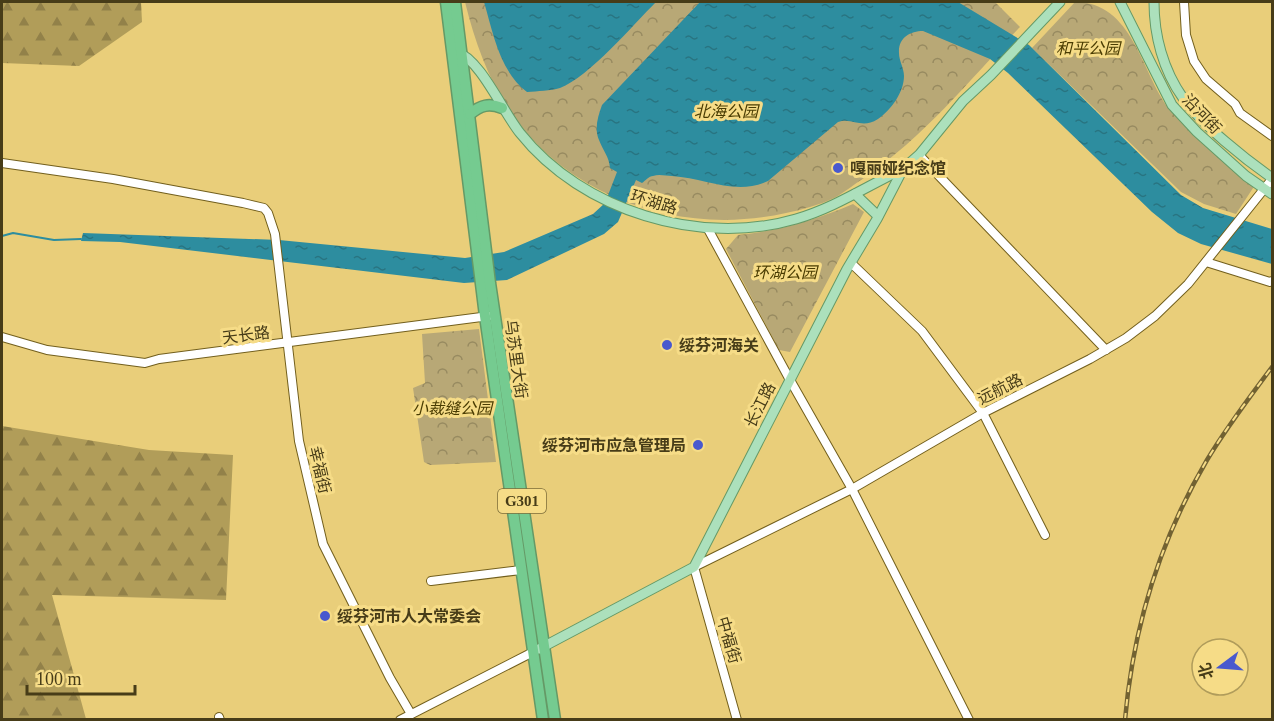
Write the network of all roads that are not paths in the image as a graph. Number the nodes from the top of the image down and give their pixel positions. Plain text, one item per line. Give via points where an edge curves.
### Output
1 (446, 2) edge
2 (455, 2) edge
3 (1060, 2) edge
4 (1120, 2) edge
5 (1154, 2) edge
6 (1184, 2) edge
7 (452, 50) junction
8 (463, 54) junction
9 (502, 108) junction
10 (470, 114) junction
11 (1272, 136) edge
12 (919, 155) junction
13 (2, 163) edge
14 (903, 169) junction
15 (1272, 178) edge
16 (1268, 192) edge
17 (855, 194) junction
18 (878, 216) junction
19 (708, 229) junction
20 (482, 258) junction
21 (851, 262) junction
22 (1206, 262) junction
23 (1272, 281) edge
24 (490, 316) junction
25 (2, 338) edge
26 (287, 343) junction
27 (1106, 350) junction
28 (790, 380) junction
29 (982, 413) junction
30 (852, 489) junction
31 (1045, 535) dead end
32 (694, 567) junction
33 (521, 570) junction
34 (431, 582) dead end
35 (544, 647) junction
36 (533, 652) junction
37 (411, 714) junction
38 (400, 720) edge
39 (543, 720) edge
40 (555, 720) edge
41 (737, 720) edge
42 (969, 720) edge

1 - 7 highway, 乌苏里大街 / G301
2 - 8 highway, 乌苏里大街 / G301
3 - 12 main road, 长江路 via 963,101
4 - 16 main road, 沿河街 via 1172,105 1197,132
5 - 15 main road, 沿河街 via 1154,26 1165,63 1183,98 1206,123
6 - 11 street via 1186,35 1194,61 1240,113
7 - 8 main road, 环湖路
7 - 20 highway, 乌苏里大街 / G301
8 - 9 main road, 环湖路 via 476,65
8 - 10 highway, 乌苏里大街 / G301
9 - 10 highway via 488,105
9 - 19 main road, 环湖路 via 543,156 600,197 631,212
10 - 20 highway, 乌苏里大街 / G301
12 - 14 main road, 长江路
12 - 27 street
13 - 26 street, 幸福街 via 113,179 264,208 275,234
14 - 17 main road, 环湖路
14 - 18 main road, 长江路
15 - 16 street, 远航路
16 - 22 street, 远航路
17 - 18 main road
17 - 19 main road, 环湖路 via 793,220
18 - 21 main road, 长江路
19 - 28 street
20 - 24 highway, 乌苏里大街 / G301
21 - 28 main road, 长江路
21 - 29 street via 922,331
22 - 23 street
22 - 27 street, 远航路 via 1155,316
24 - 26 street, 天长路
24 - 33 highway, 乌苏里大街 / G301
24 - 35 highway, 乌苏里大街 / G301
25 - 26 street, 天长路 via 47,350 145,363
26 - 37 street, 幸福街 via 299,441 323,544
27 - 29 street, 远航路
28 - 30 street
28 - 32 main road, 长江路
29 - 30 street, 远航路
29 - 31 street
30 - 32 street, 远航路
30 - 42 street
32 - 35 main road
32 - 41 street, 中福街
33 - 34 street
33 - 36 highway, 乌苏里大街 / G301
35 - 36 main road
35 - 40 highway, 乌苏里大街 / G301
36 - 37 street
36 - 39 highway, 乌苏里大街 / G301
37 - 38 street

